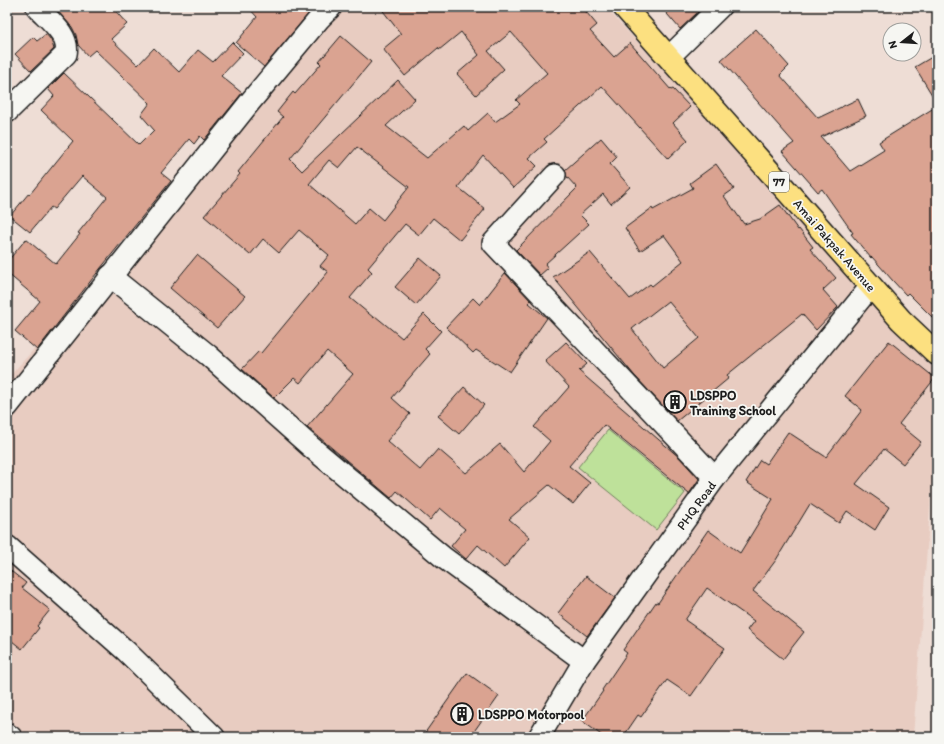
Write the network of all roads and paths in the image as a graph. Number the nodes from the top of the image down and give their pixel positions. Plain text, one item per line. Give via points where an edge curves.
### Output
1 (37, 7) edge
2 (331, 7) edge
3 (624, 7) edge
4 (720, 7) edge
5 (669, 57) junction
6 (7, 112) edge
7 (555, 175) dead end
8 (110, 276) junction
9 (871, 286) junction
10 (937, 354) edge
11 (7, 407) edge
12 (715, 478) junction
13 (7, 546) edge
14 (584, 660) junction
15 (7, 734) edge
16 (11, 737) edge
17 (214, 737) edge
18 (539, 737) edge

1 - 6 street via 62,34 66,41 66,54
2 - 8 street via 250,102
3 - 5 highway, Amai Pakpak Avenue / 77
4 - 5 street
5 - 9 highway, Amai Pakpak Avenue / 77
7 - 12 street via 493,243
8 - 11 street
8 - 14 street via 208,355 311,447 444,558
9 - 10 highway, Amai Pakpak Avenue / 77 via 901,320
9 - 12 street, PHQ Road
12 - 14 street, PHQ Road
13 - 17 street via 126,651
14 - 18 street, PHQ Road
15 - 16 street

